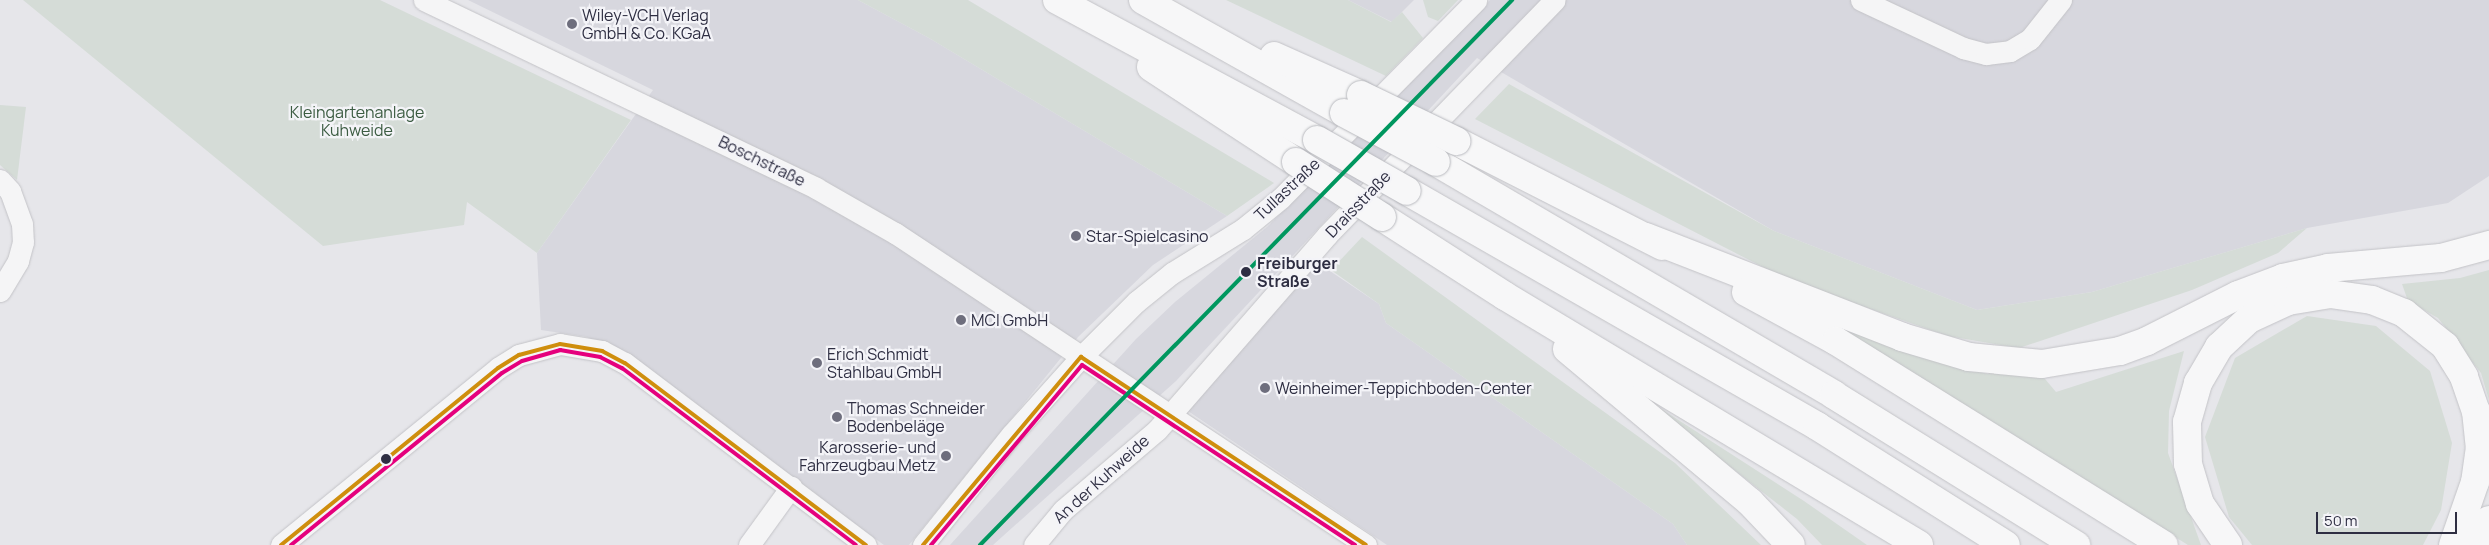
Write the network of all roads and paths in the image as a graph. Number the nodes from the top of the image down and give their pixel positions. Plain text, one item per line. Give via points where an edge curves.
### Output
1 (424, 0) edge
2 (1056, 0) edge
3 (1143, 0) edge
4 (1476, 0) edge
5 (1555, 0) edge
6 (1860, 0) edge
7 (2061, 0) edge
8 (1352, 104) junction
9 (0, 180) edge
10 (1646, 238) junction
11 (2489, 245) edge
12 (0, 291) edge
13 (1505, 296) junction
14 (1081, 357) junction
15 (1170, 416) junction
16 (791, 488) junction
17 (2489, 520) edge
18 (281, 545) edge
19 (749, 545) edge
20 (866, 545) edge
21 (923, 545) edge
22 (1034, 545) edge
23 (1366, 545) edge
24 (1791, 545) edge
25 (1919, 545) edge
26 (2006, 545) edge
27 (2076, 545) edge
28 (2164, 545) edge
29 (2228, 545) edge
30 (2452, 545) edge
31 (2472, 545) edge

1 - 14 street, Boschstraße via 816,188 969,279
2 - 13 highway, bridge via 1213,110
2 - 26 highway, bridge via 1317,140 1817,426
3 - 8 highway
4 - 14 street, Tullastraße via 1281,198 1243,229 1172,272 1136,302
5 - 15 street, Draisstraße via 1327,235
6 - 7 street via 1963,48 1986,54 2010,51 2030,39
8 - 10 highway, bridge via 1456,141
8 - 27 highway, bridge via 1436,162 1834,394
9 - 12 street via 10,191 22,224 23,242 18,261
10 - 11 highway via 1912,340 1969,357 2042,364 2120,351 2147,341 2238,295 2283,278 2343,266 2441,258
10 - 28 highway via 1836,342
13 - 24 highway via 1750,502
13 - 25 highway
14 - 15 street
14 - 21 street, Tullastraße
15 - 22 street, An der Kuhweide via 1063,510
15 - 23 street
16 - 18 street via 625,363 602,351 560,344 519,355 498,368
16 - 19 street
16 - 20 street
17 - 31 highway
29 - 30 highway via 2200,504 2188,464 2188,422 2198,382 2219,347 2249,319 2288,301 2330,294 2372,300 2404,313 2445,346 2464,377 2476,411 2480,447 2475,482

